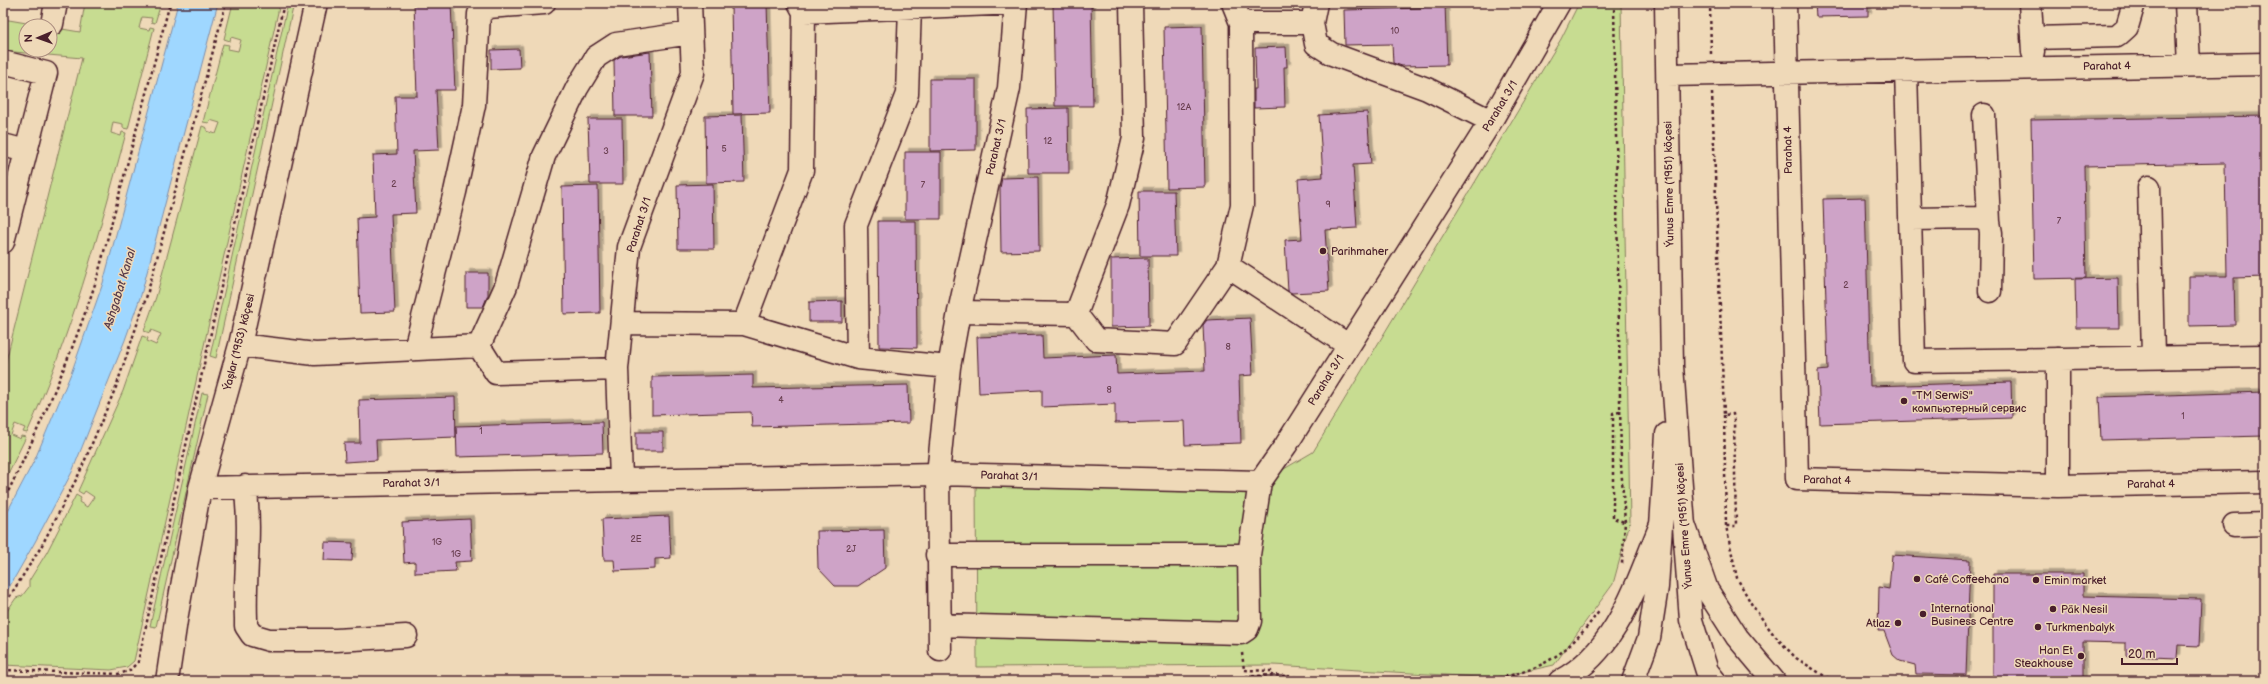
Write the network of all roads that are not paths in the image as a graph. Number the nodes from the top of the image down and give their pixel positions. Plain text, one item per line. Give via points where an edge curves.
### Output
1 (56, 3) edge
2 (316, 3) edge
3 (544, 3) edge
4 (690, 3) edge
5 (1016, 3) edge
6 (1131, 3) edge
7 (1233, 3) edge
8 (1559, 3) edge
9 (1666, 3) edge
10 (1785, 3) edge
11 (2030, 3) edge
12 (2134, 3) edge
13 (2186, 3) edge
14 (801, 7) edge
15 (910, 7) junction
16 (1314, 13) edge
17 (53, 18) edge
18 (1241, 24) junction
19 (691, 33) junction
20 (2032, 38) junction
21 (3, 62) edge
22 (2265, 64) edge
23 (2188, 65) junction
24 (2035, 68) junction
25 (1906, 70) junction
26 (1786, 73) junction
27 (1668, 75) junction
28 (1984, 115) dead end
29 (1491, 121) junction
30 (3, 145) edge
31 (26, 151) junction
32 (2149, 188) dead end
33 (1910, 219) junction
34 (1989, 222) junction
35 (3, 242) edge
36 (1228, 266) junction
37 (1990, 291) dead end
38 (959, 312) junction
39 (1076, 314) junction
40 (622, 324) junction
41 (744, 324) junction
42 (240, 345) junction
43 (1348, 345) junction
44 (479, 346) junction
45 (415, 349) junction
46 (2265, 356) edge
47 (2153, 357) junction
48 (858, 358) junction
49 (2058, 359) junction
50 (1672, 366) junction
51 (949, 367) junction
52 (617, 370) junction
53 (938, 474) junction
54 (621, 479) junction
55 (1260, 482) junction
56 (2265, 482) edge
57 (245, 486) junction
58 (2058, 486) junction
59 (200, 488) junction
60 (2265, 524) edge
61 (2234, 525) dead end
62 (1685, 526) junction
63 (1660, 527) junction
64 (1249, 555) junction
65 (937, 556) junction
66 (940, 625) junction
67 (406, 636) dead end
68 (940, 650) dead end
69 (167, 681) edge
70 (1560, 681) edge
71 (1633, 681) edge
72 (1715, 681) edge
73 (1774, 681) edge

1 - 17 street
2 - 42 street, Ýaşlar (1953) köçesi
3 - 45 street via 488,7 479,14 474,105
4 - 19 street, Parahat 3/1
5 - 15 street
5 - 38 street, Parahat 3/1 via 1009,88
6 - 39 street via 1134,138 1118,204
7 - 18 street
8 - 29 street, Parahat 3/1
9 - 27 street, Ýunus Emre (1951) köçesi
10 - 26 street
11 - 20 street
12 - 20 street via 2127,27 2117,36
13 - 23 street
14 - 15 street
14 - 41 street via 802,170
15 - 48 street via 907,94 856,225
16 - 18 street
16 - 29 street via 1316,44 1332,54 1427,89
18 - 36 street via 1242,206
19 - 40 street, Parahat 3/1 via 693,73 629,247
19 - 44 street via 616,44 596,57 577,88 544,156 506,286
20 - 24 street
21 - 31 street via 46,73
22 - 23 street, Parahat 4
23 - 24 street, Parahat 4
24 - 25 street, Parahat 4
25 - 26 street, Parahat 4
25 - 33 street
26 - 27 street, Parahat 4
26 - 58 street, Parahat 4 via 1796,479
27 - 50 street, Ýunus Emre (1951) köçesi
28 - 34 street
29 - 43 street, Parahat 3/1
30 - 31 street
31 - 35 street
32 - 47 street
33 - 34 street via 1979,218
33 - 49 street via 1914,361
34 - 37 street
36 - 39 street via 1175,344 1096,340
36 - 43 street
38 - 39 street
38 - 51 street, Parahat 3/1
40 - 41 street
40 - 52 street, Parahat 3/1
41 - 48 street
42 - 45 street via 315,354
42 - 59 street, Ýaşlar (1953) köçesi
43 - 55 street, Parahat 3/1
44 - 45 street
44 - 52 street via 496,373
46 - 47 street
47 - 49 street
48 - 51 street
49 - 58 street
50 - 62 street, Ýunus Emre (1951) köçesi
50 - 63 street, Ýunus Emre (1951) köçesi
51 - 53 street, Parahat 3/1
52 - 54 street, Parahat 3/1
53 - 54 street, Parahat 3/1
53 - 55 street, Parahat 3/1
53 - 65 street, Parahat 3/1
54 - 57 street, Parahat 3/1
55 - 64 street
56 - 58 street, Parahat 4
57 - 59 street, Parahat 3/1
57 - 67 street via 249,508 246,626 252,635 269,640
59 - 69 street, Ýaşlar (1953) köçesi via 176,614
60 - 61 street
62 - 72 street, Ýunus Emre (1951) köçesi via 1691,620 1707,671
62 - 73 street via 1707,590 1737,637
63 - 70 street via 1621,620 1591,659
63 - 71 street, Ýunus Emre (1951) köçesi via 1657,587 1649,638
64 - 65 street
64 - 66 street via 1250,622 1240,633
65 - 66 street, Parahat 3/1
66 - 68 street, Parahat 3/1

